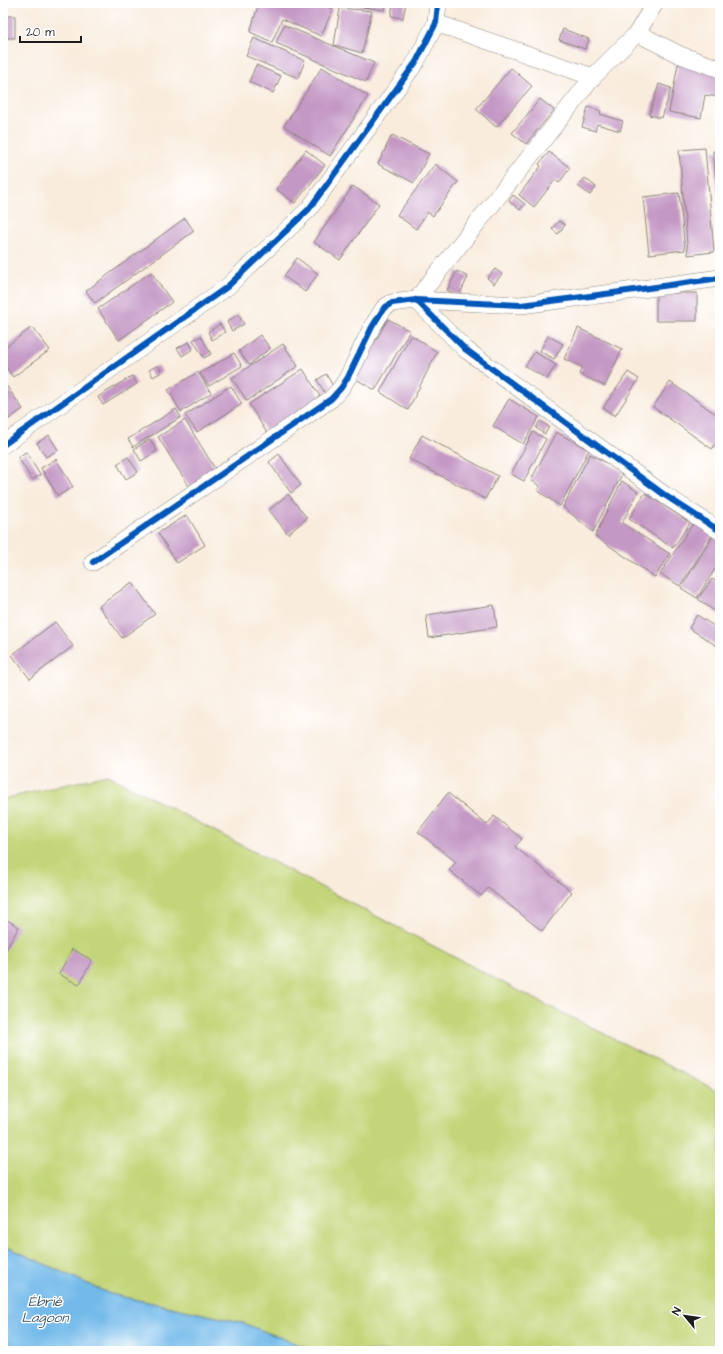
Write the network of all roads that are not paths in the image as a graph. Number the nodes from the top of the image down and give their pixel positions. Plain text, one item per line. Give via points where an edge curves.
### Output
1 (438, 3) edge
2 (655, 3) edge
3 (436, 23) junction
4 (637, 33) junction
5 (720, 69) edge
6 (593, 77) junction
7 (720, 278) edge
8 (416, 300) junction
9 (3, 445) edge
10 (720, 531) edge
11 (93, 562) dead end

1 - 3 street
2 - 4 street
3 - 6 street
3 - 9 street via 416,62 309,209 227,287
4 - 5 street via 680,55
4 - 6 street
6 - 8 street
7 - 8 street via 521,305
8 - 10 street via 465,349 666,496
8 - 11 street via 392,303 384,308 348,377 331,399

